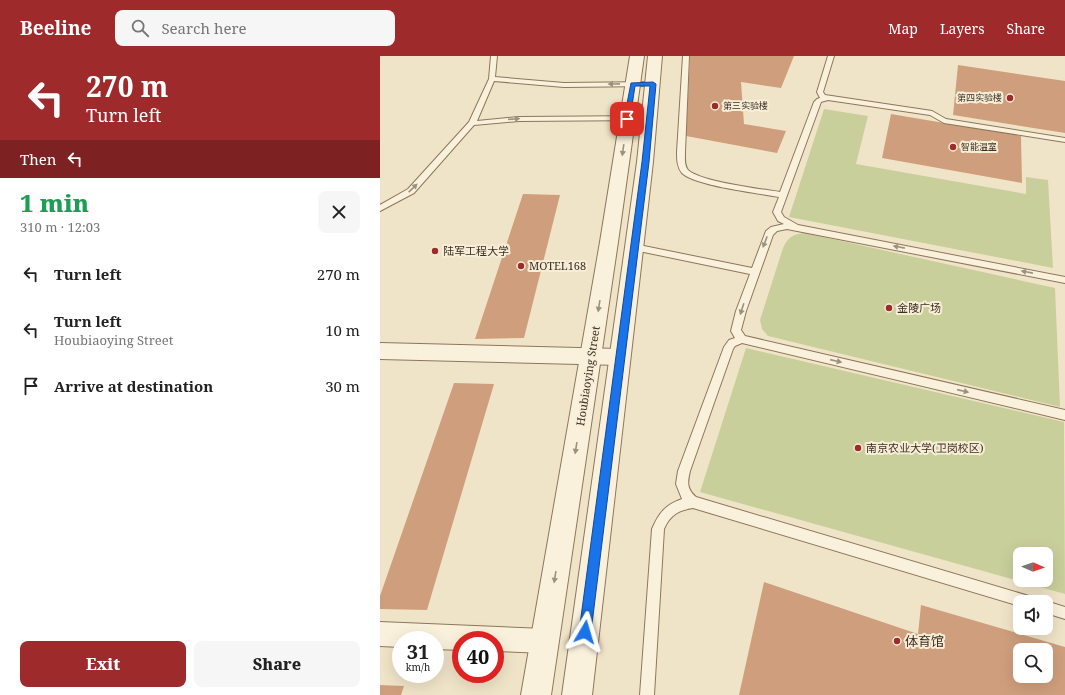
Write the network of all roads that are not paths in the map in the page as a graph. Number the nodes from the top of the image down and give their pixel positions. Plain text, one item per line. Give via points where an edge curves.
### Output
1 (494, 56) edge
2 (637, 56) edge
3 (655, 56) edge
4 (686, 56) edge
5 (831, 56) edge
6 (492, 79) junction
7 (643, 84) junction
8 (828, 98) junction
9 (649, 118) junction
10 (627, 119) junction
11 (472, 123) junction
12 (1065, 140) edge
13 (782, 195) junction
14 (380, 208) edge
15 (797, 227) junction
16 (634, 247) junction
17 (754, 272) junction
18 (604, 277) junction
19 (630, 277) junction
20 (1065, 280) edge
21 (742, 339) junction
22 (380, 351) edge
23 (591, 356) junction
24 (620, 357) junction
25 (1065, 415) edge
26 (693, 502) junction
27 (1013, 597) edge
28 (1053, 609) edge
29 (1065, 613) edge
30 (380, 634) edge
31 (545, 641) junction
32 (536, 695) edge
33 (577, 695) edge
34 (647, 695) edge

1 - 6 lane
2 - 7 street, Houbiaoying Street
3 - 7 street
4 - 13 lane via 681,152 684,171 688,175 705,180
5 - 8 lane via 820,92
7 -> 6 lane via 564,85
6 - 11 lane
7 - 9 street
7 - 10 street, Houbiaoying Street
8 - 12 lane via 932,113 944,121
8 - 13 lane via 817,102
9 - 10 lane
9 - 16 street
11 -> 10 lane via 519,119
10 -> 18 street, Houbiaoying Street
14 -> 11 lane via 411,191
13 - 15 lane via 777,214 785,222
15 -> 17 lane via 779,227 769,233
20 -> 15 lane
16 - 17 lane
16 - 19 street
17 -> 21 lane via 736,326
18 - 19 street
18 -> 23 street, Houbiaoying Street
19 - 24 street
21 -> 25 lane
21 - 26 lane via 729,347 681,480 683,492
22 - 23 street
23 - 24 street
23 -> 31 street, Houbiaoying Street
24 - 33 street
26 - 27 lane
26 - 34 lane via 683,503 668,510 658,529
28 - 29 lane
30 - 31 street
31 - 32 street, Houbiaoying Street

